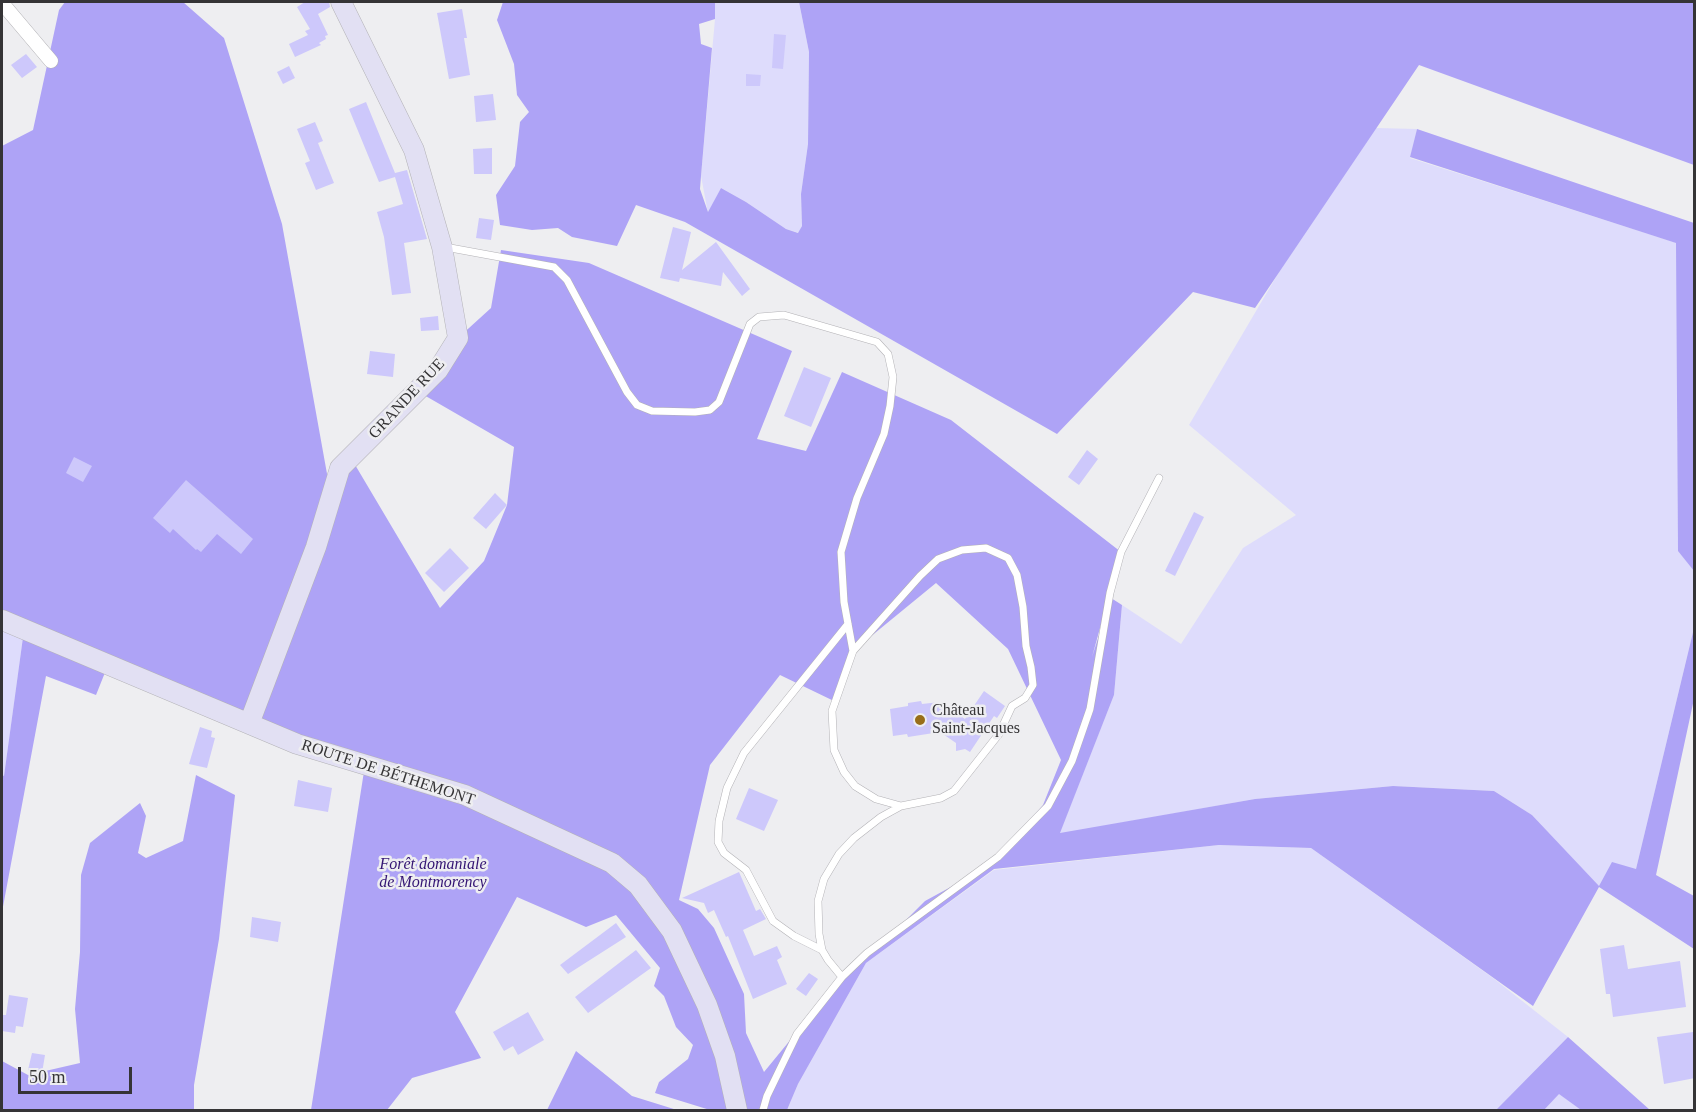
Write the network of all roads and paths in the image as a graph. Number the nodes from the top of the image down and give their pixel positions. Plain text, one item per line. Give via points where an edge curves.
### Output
1 (341, 2) edge
2 (2, 3) edge
3 (51, 61) dead end
4 (442, 247) junction
5 (1159, 477) dead end
6 (2, 620) edge
7 (848, 624) junction
8 (853, 651) junction
9 (249, 724) junction
10 (901, 806) junction
11 (822, 950) junction
12 (843, 977) junction
13 (736, 1110) edge
14 (763, 1110) edge

1 - 4 street, GRANDE RUE via 414,150
2 - 3 street
4 - 7 lane via 554,267 567,280 627,392 637,405 652,411 710,410 719,402 750,324 759,317 784,315 877,342 888,354 893,377 884,434 857,498 841,552
4 - 9 street, GRANDE RUE via 458,338 438,370 340,468 316,547
5 - 12 lane via 1121,552 1090,709 1072,761 1048,806 998,857 875,947
6 - 9 street, ROUTE DE BÉTHEMONT
7 - 8 lane
7 - 11 lane via 744,753 727,788 718,820 718,842 746,870 773,921
8 - 10 lane via 832,711 834,750 855,786 876,799
8 - 10 lane via 938,559 962,550 986,548 1008,558 1017,575 1033,685 1025,698 1012,706 999,734 954,791 941,798
9 - 13 street, ROUTE DE BÉTHEMONT via 297,744 465,795 612,863 638,885 672,931 707,1005 725,1056
10 - 11 lane via 854,838 824,879 818,901
11 - 12 lane
12 - 14 lane via 797,1034

